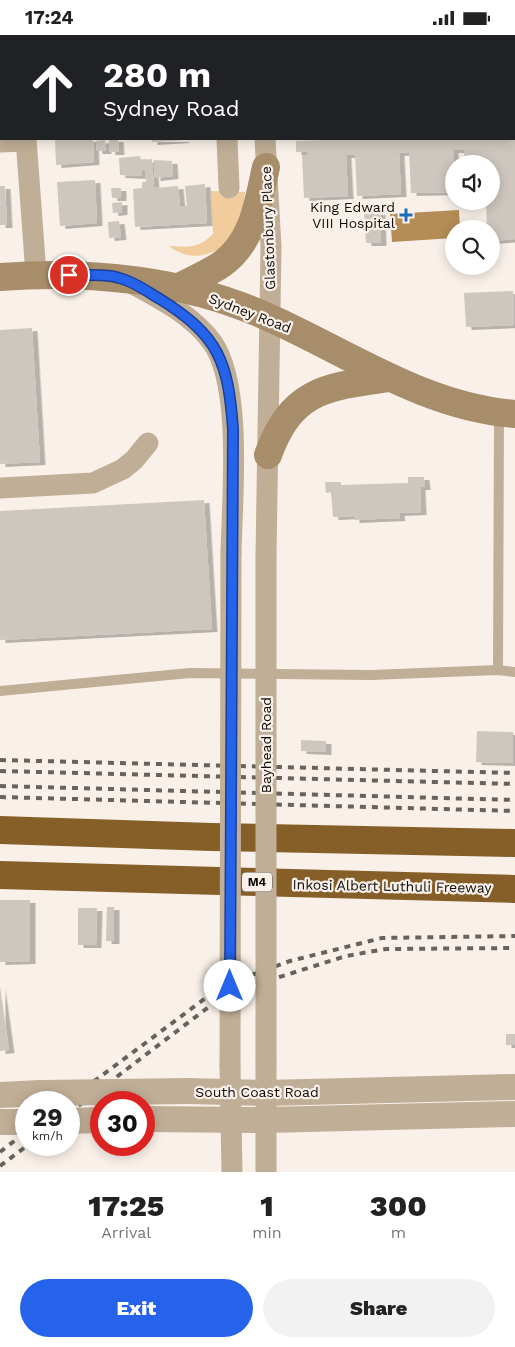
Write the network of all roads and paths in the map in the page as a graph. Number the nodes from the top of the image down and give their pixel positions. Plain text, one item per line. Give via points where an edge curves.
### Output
1 (26, 140) edge
2 (226, 140) edge
3 (265, 140) edge
4 (0, 142) edge
5 (266, 167) junction
6 (229, 187) dead end
7 (36, 274) junction
8 (0, 277) edge
9 (119, 277) junction
10 (178, 288) junction
11 (270, 317) junction
12 (389, 378) junction
13 (507, 413) edge
14 (148, 443) dead end
15 (268, 455) junction
16 (0, 488) edge
17 (498, 670) junction
18 (515, 672) edge
19 (0, 691) edge
20 (0, 830) edge
21 (515, 843) edge
22 (0, 875) edge
23 (515, 889) edge
24 (515, 1087) edge
25 (230, 1092) junction
26 (266, 1093) junction
27 (0, 1095) edge
28 (515, 1114) edge
29 (155, 1119) edge
30 (266, 1120) junction
31 (232, 1121) junction
32 (232, 1172) edge
33 (266, 1172) edge

1 - 4 street
1 - 7 street
2 - 6 street
3 - 5 street, Glastonbury Place
5 - 10 main road via 254,221 243,241 221,265
5 - 11 street, Glastonbury Place via 271,231
7 - 8 main road, Sydney Road
7 - 9 main road, Sydney Road
9 - 10 main road, Sydney Road
9 - 25 street, bridge via 194,323 213,343 230,392 233,429
10 - 11 main road, Sydney Road
11 - 12 main road, Sydney Road
11 - 15 street, Bayhead Road
12 - 13 main road, Sydney Road via 457,404
12 - 15 main road via 343,386 310,397 284,419
13 - 17 lane
14 - 16 street via 123,469 93,483
15 - 26 street, Bayhead Road, bridge
17 - 18 lane
17 - 19 lane via 371,675 190,673
20 - 21 highway
22 - 23 highway, Inkosi Albert Luthuli Freeway / M4
24 - 26 street, South Coast Road
25 - 26 street, South Coast Road
25 - 27 street, South Coast Road, bridge
25 - 31 street
26 - 30 street, Bayhead Road
28 - 30 street, South Coast Road
29 - 31 street, South Coast Road
30 - 31 street, South Coast Road
30 - 33 street, Bayhead Road
31 - 32 street

